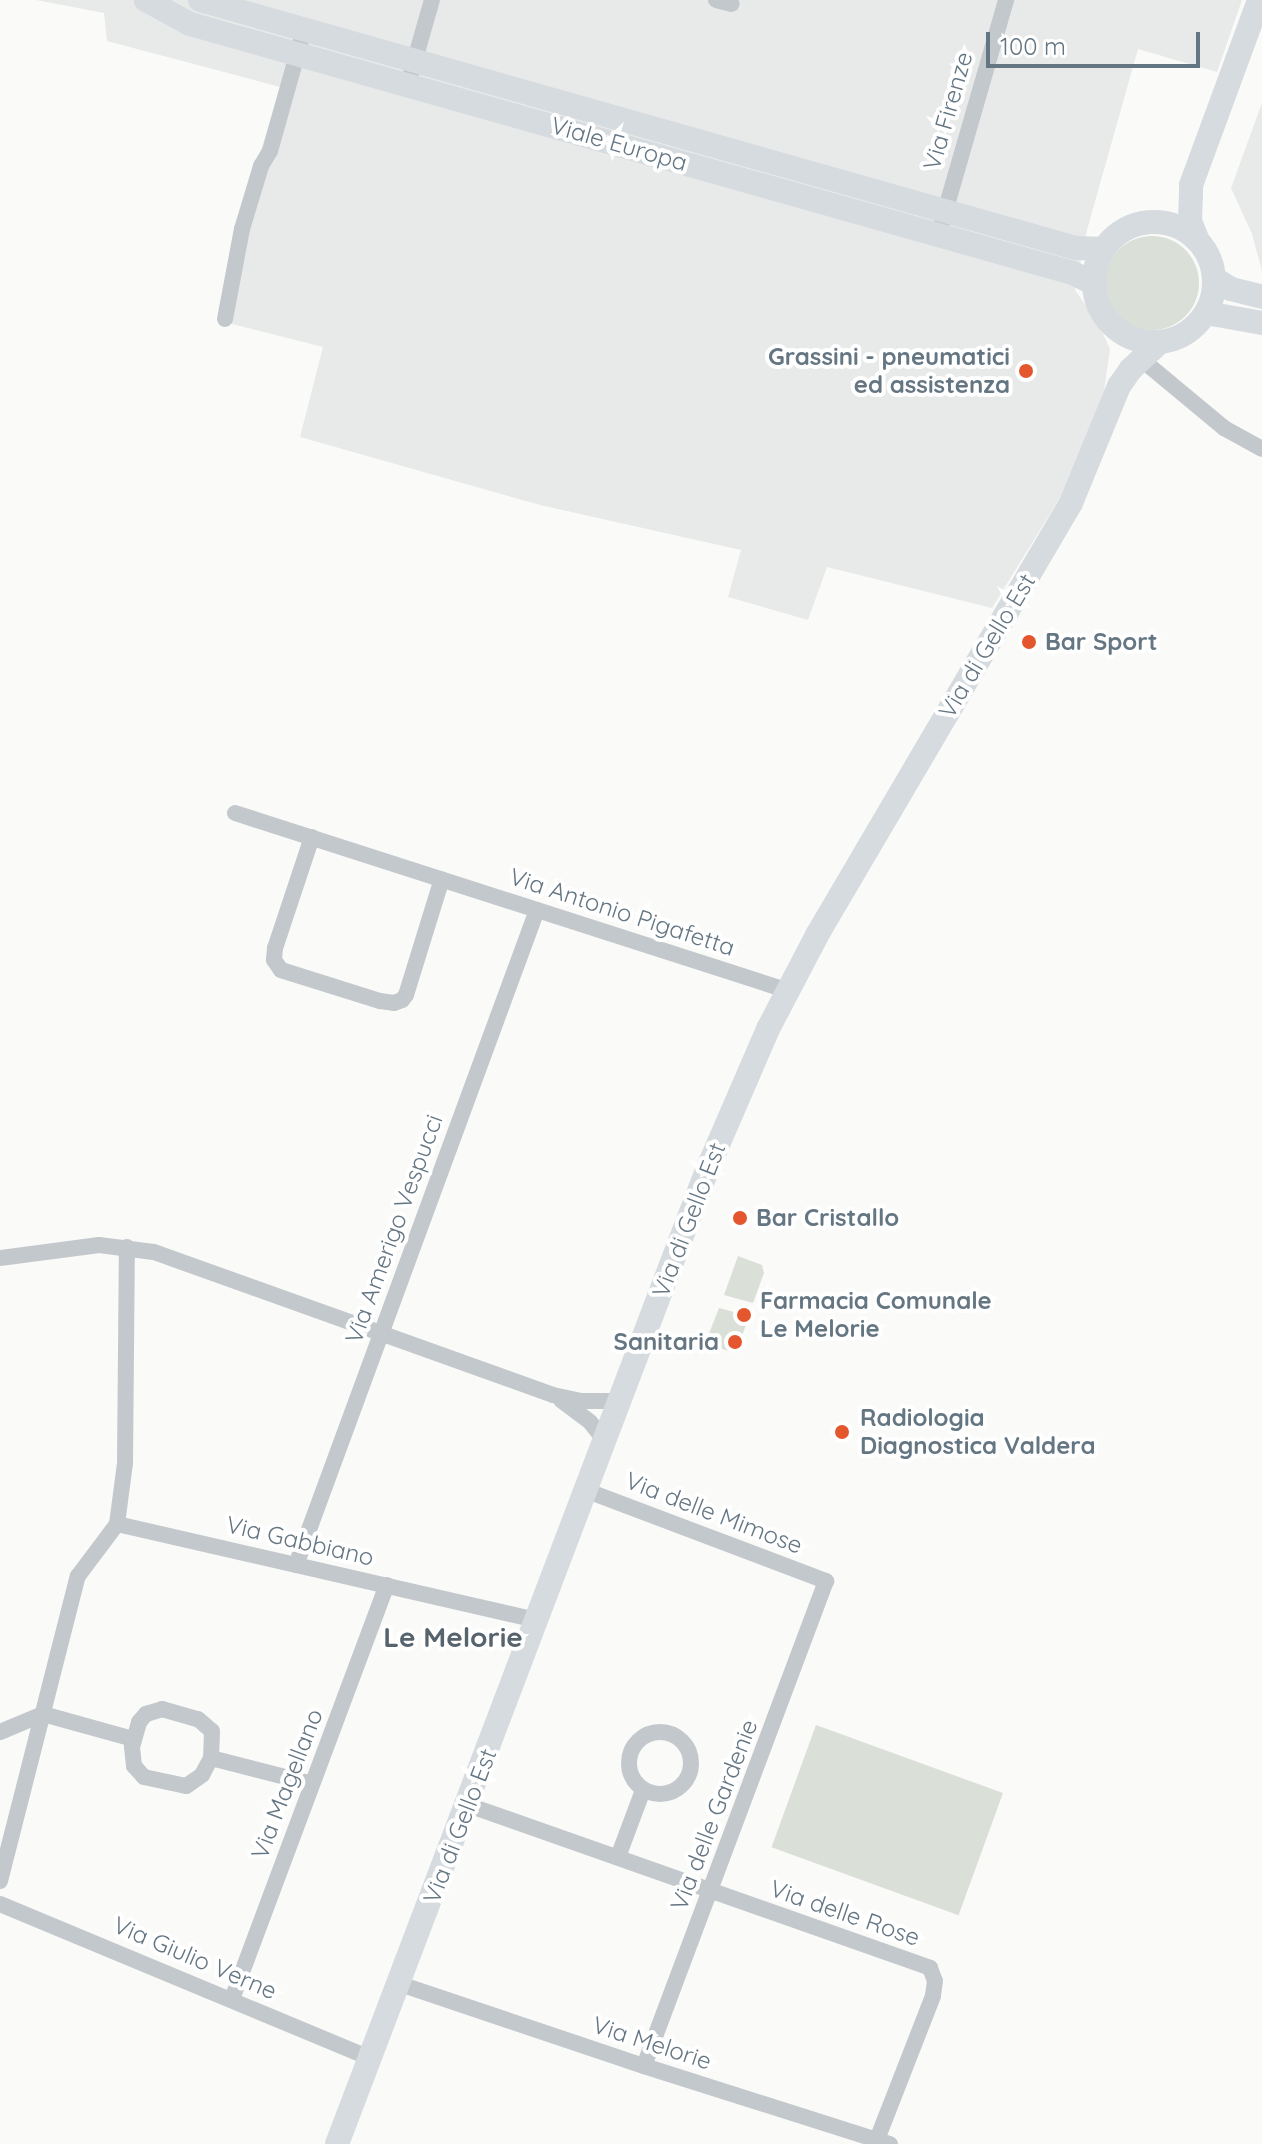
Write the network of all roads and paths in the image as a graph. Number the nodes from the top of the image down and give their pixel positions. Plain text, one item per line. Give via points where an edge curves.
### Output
1 (146, 0) edge
2 (200, 0) edge
3 (432, 0) edge
4 (1006, 0) edge
5 (1259, 0) edge
6 (304, 30) junction
7 (298, 54) junction
8 (411, 72) junction
9 (1191, 185) junction
10 (944, 210) junction
11 (1147, 223) junction
12 (938, 236) junction
13 (1198, 241) junction
14 (1104, 249) junction
15 (1214, 278) junction
16 (1095, 284) junction
17 (1262, 297) edge
18 (1206, 313) junction
19 (225, 319) dead end
20 (1262, 323) edge
21 (1115, 338) junction
22 (1160, 342) junction
23 (1141, 359) junction
24 (1119, 386) junction
25 (1262, 449) edge
26 (235, 813) dead end
27 (312, 837) junction
28 (442, 879) junction
29 (537, 910) junction
30 (786, 990) junction
31 (127, 1247) junction
32 (0, 1258) edge
33 (381, 1333) junction
34 (553, 1395) junction
35 (618, 1401) junction
36 (604, 1439) junction
37 (585, 1490) junction
38 (117, 1524) junction
39 (296, 1565) junction
40 (826, 1581) joint
41 (387, 1585) junction
42 (537, 1620) junction
43 (43, 1714) junction
44 (0, 1732) edge
45 (133, 1739) junction
46 (211, 1758) junction
47 (312, 1784) junction
48 (643, 1790) dead end
49 (468, 1805) junction
50 (618, 1857) junction
51 (0, 1881) edge
52 (710, 1892) junction
53 (0, 1904) edge
54 (400, 1984) junction
55 (232, 1999) junction
56 (370, 2058) junction
57 (644, 2066) junction
58 (883, 2142) edge
59 (337, 2144) edge

1 - 7 main road, Viale Europa via 190,24
2 - 6 main road, Viale Europa
3 - 8 street
4 - 10 street, Via Firenze
5 - 9 main road
6 - 7 street
6 - 8 main road, Viale Europa
7 - 8 main road, Viale Europa
7 - 19 street via 242,229
8 - 10 main road, Viale Europa
8 - 12 main road, Viale Europa
9 - 11 main road via 1168,213
9 - 13 main road via 1190,221
10 - 12 street, Via Firenze
10 - 14 main road, Viale Europa via 1076,248
11 - 13 main road via 1178,227
11 - 14 main road via 1125,230
12 - 16 main road, Viale Europa via 1073,273
13 - 15 main road
14 - 16 main road
15 - 17 main road
15 - 18 main road
16 - 21 main road
18 - 20 main road
18 - 22 main road via 1183,335
21 - 22 main road
21 - 23 main road
21 - 24 main road, Via di Gello Est
22 - 23 main road, Via di Gello Est
23 - 24 main road, Via di Gello Est
23 - 25 street via 1202,412
24 - 30 main road, Via di Gello Est via 1079,485 1044,552
26 - 27 street, Via Antonio Pigafetta
27 - 28 street, Via Antonio Pigafetta
27 - 28 street via 275,948 274,960 281,970 380,1001 402,1000
28 - 29 street, Via Antonio Pigafetta
29 - 30 street, Via Antonio Pigafetta
29 - 33 street, Via Amerigo Vespucci
30 - 35 main road, Via di Gello Est via 729,1116
31 - 32 street via 99,1245
31 - 33 street via 175,1257
31 - 38 street via 125,1463
33 - 34 street
33 - 39 street, Via Amerigo Vespucci
34 - 35 street
34 - 36 street
35 - 36 main road, Via di Gello Est
36 - 37 main road, Via di Gello Est
37 - 40 street, Via delle Mimose
37 - 42 main road, Via di Gello Est
38 - 39 street, Via Gabbiano
38 - 43 street via 78,1576
39 - 41 street, Via Gabbiano
40 - 52 street, Via delle Gardenie
41 - 42 street, Via Gabbiano
41 - 47 street, Via Magellano
42 - 49 main road, Via di Gello Est
43 - 44 street
43 - 45 street
43 - 51 street
45 - 46 street via 138,1772 179,1786 195,1782
45 - 46 street via 146,1714 162,1709 207,1724 214,1739
46 - 47 street
47 - 55 street, Via Magellano
48 - 50 street
49 - 50 street, Via delle Rose
49 - 54 main road, Via di Gello Est
50 - 52 street, Via delle Rose
52 - 57 street, Via delle Gardenie
52 - 58 street, Via delle Rose via 930,1968 933,1996
53 - 55 street, Via Giulio Verne
54 - 56 main road, Via di Gello Est
54 - 57 street, Via Melorie
55 - 56 street, Via Giulio Verne
56 - 59 main road, Via di Gello Est
57 - 58 street, Via Melorie

